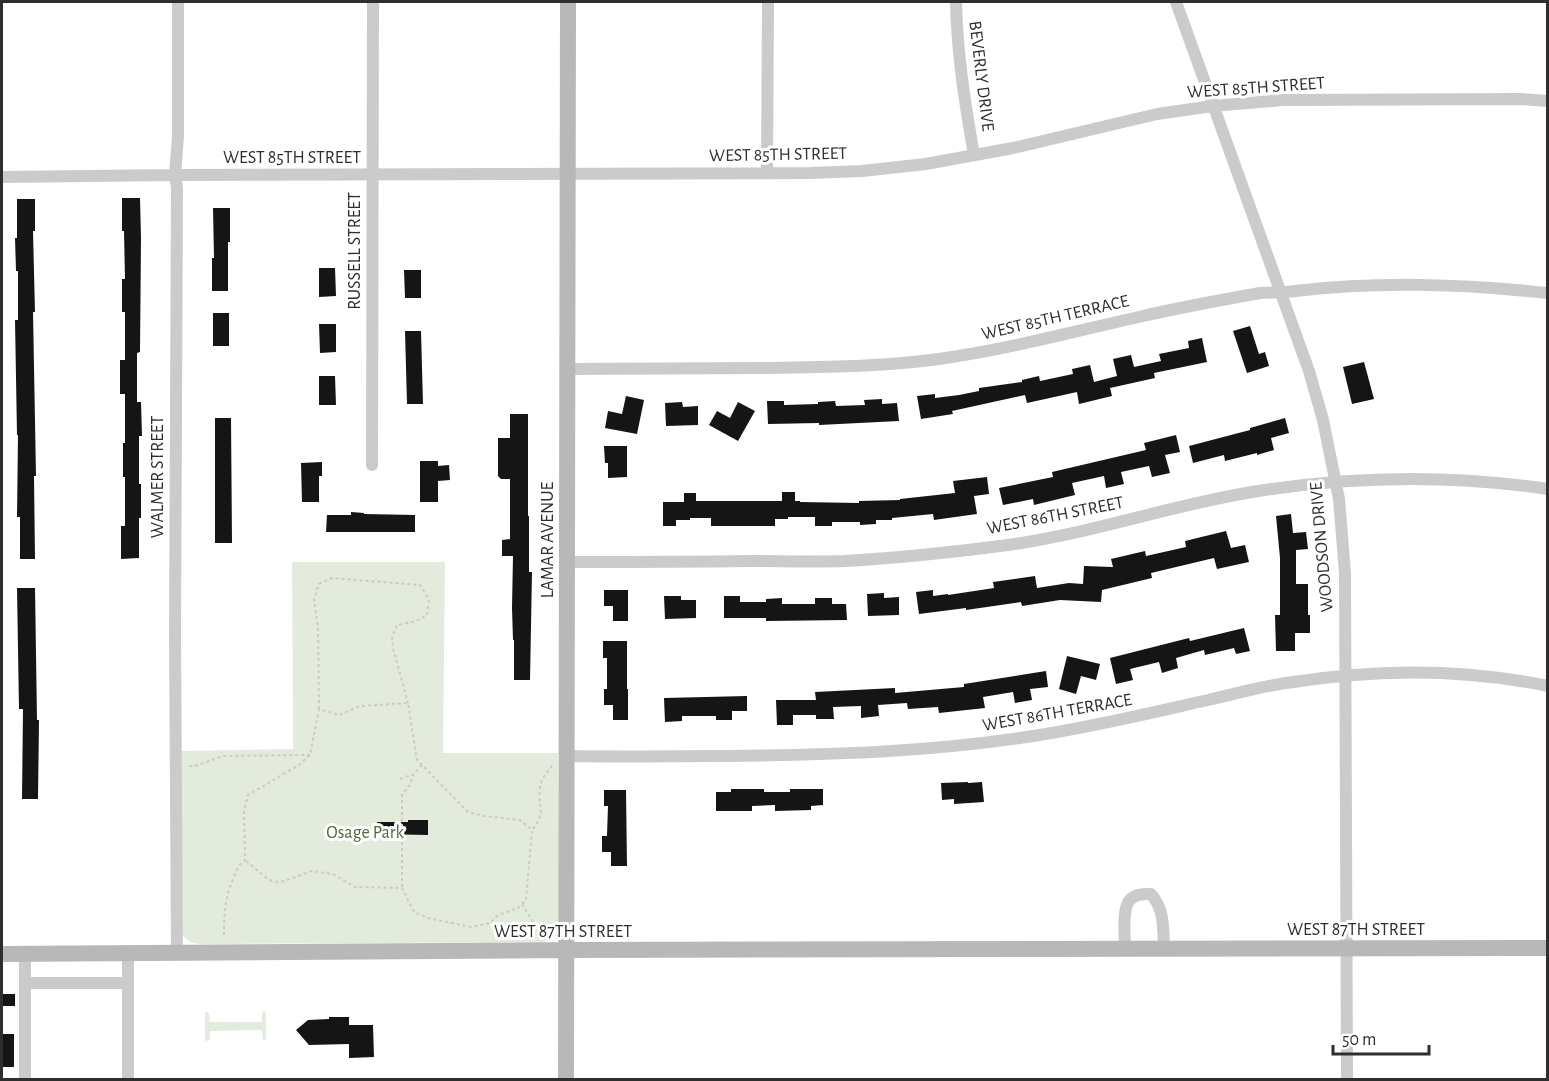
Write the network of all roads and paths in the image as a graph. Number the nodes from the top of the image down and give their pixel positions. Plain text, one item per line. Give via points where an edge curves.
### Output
1 (178, 2) edge
2 (373, 2) edge
3 (567, 2) edge
4 (768, 2) edge
5 (956, 2) edge
6 (1176, 2) edge
7 (1548, 101) edge
8 (1213, 106) junction
9 (974, 155) junction
10 (767, 173) junction
11 (567, 174) junction
12 (175, 175) junction
13 (372, 175) junction
14 (2, 177) edge
15 (1281, 292) junction
16 (1548, 293) edge
17 (567, 369) junction
18 (372, 465) dead end
19 (1335, 482) junction
20 (1548, 489) edge
21 (566, 562) junction
22 (1346, 675) junction
23 (1548, 686) edge
24 (408, 703) junction
25 (319, 709) junction
26 (310, 754) junction
27 (567, 756) junction
28 (422, 765) junction
29 (552, 765) dead end
30 (186, 766) dead end
31 (412, 776) junction
32 (400, 779) dead end
33 (532, 830) junction
34 (245, 860) junction
35 (402, 888) junction
36 (522, 904) junction
37 (224, 935) dead end
38 (541, 935) dead end
39 (1346, 948) junction
40 (1548, 948) edge
41 (1125, 949) junction
42 (1164, 949) junction
43 (566, 950) junction
44 (128, 953) junction
45 (177, 953) junction
46 (2, 954) edge
47 (25, 954) junction
48 (25, 983) junction
49 (128, 983) junction
50 (25, 1080) edge
51 (128, 1080) edge
52 (566, 1080) edge
53 (1347, 1080) edge

1 - 12 street, WALMER STREET
2 - 13 street, RUSSELL STREET
3 - 11 street, LAMAR AVENUE
4 - 10 street
5 - 9 street, BEVERLY DRIVE via 956,29
6 - 8 street, WOODSON DRIVE
7 - 8 street, WEST 85TH STREET via 1321,99
8 - 9 street, WEST 85TH STREET via 1157,114
8 - 15 street, WOODSON DRIVE
9 - 10 street, WEST 85TH STREET via 862,171
10 - 11 street, WEST 85TH STREET
11 - 13 street, WEST 85TH STREET
11 - 17 street, LAMAR AVENUE
12 - 13 street, WEST 85TH STREET
12 - 14 street, WEST 85TH STREET
12 - 45 street, WALMER STREET
13 - 18 street, RUSSELL STREET
15 - 16 street, WEST 85TH TERRACE via 1400,284 1466,285
15 - 17 street, WEST 85TH TERRACE via 1171,310 1008,348 937,359 808,367
15 - 19 street, WOODSON DRIVE via 1323,420
17 - 21 street, LAMAR AVENUE
19 - 20 street, WEST 86TH STREET via 1449,479
19 - 21 street, WEST 86TH STREET via 1244,494 1057,536 927,555 842,561
19 - 22 street, WOODSON DRIVE via 1345,573
21 - 27 street, LAMAR AVENUE
22 - 23 street, WEST 86TH TERRACE via 1469,675
22 - 27 street, WEST 86TH TERRACE via 1282,683 1102,725 951,747 860,753
22 - 39 street, WOODSON DRIVE
24 - 25 path via 360,706 339,715
24 - 25 path via 392,637 397,625 427,615 429,600 420,585 332,578 319,584 314,600
24 - 28 path via 417,760
25 - 26 path
26 - 30 path via 223,756
26 - 34 path via 299,765 248,795 244,811
27 - 43 street, LAMAR AVENUE
28 - 31 path
28 - 33 path via 468,812 520,820
29 - 33 path via 540,788 541,819
31 - 32 path
31 - 35 path via 402,795
33 - 36 path via 526,900
34 - 35 path via 273,882 312,871 333,874 355,887
34 - 37 path via 229,889
35 - 36 path via 414,912 471,927 490,923
36 - 38 path
39 - 40 street, WEST 87TH STREET
39 - 42 street, WEST 87TH STREET
39 - 53 street, WOODSON DRIVE
41 - 42 street, WEST 87TH STREET
41 - 42 street via 1129,901 1139,894 1151,894 1163,918
41 - 43 street, WEST 87TH STREET
43 - 45 street, WEST 87TH STREET
43 - 52 street, LAMAR AVENUE
44 - 45 street, WEST 87TH STREET
44 - 47 street, WEST 87TH STREET
44 - 49 street
46 - 47 street, WEST 87TH STREET
47 - 48 street
48 - 49 street
48 - 50 street
49 - 51 street

